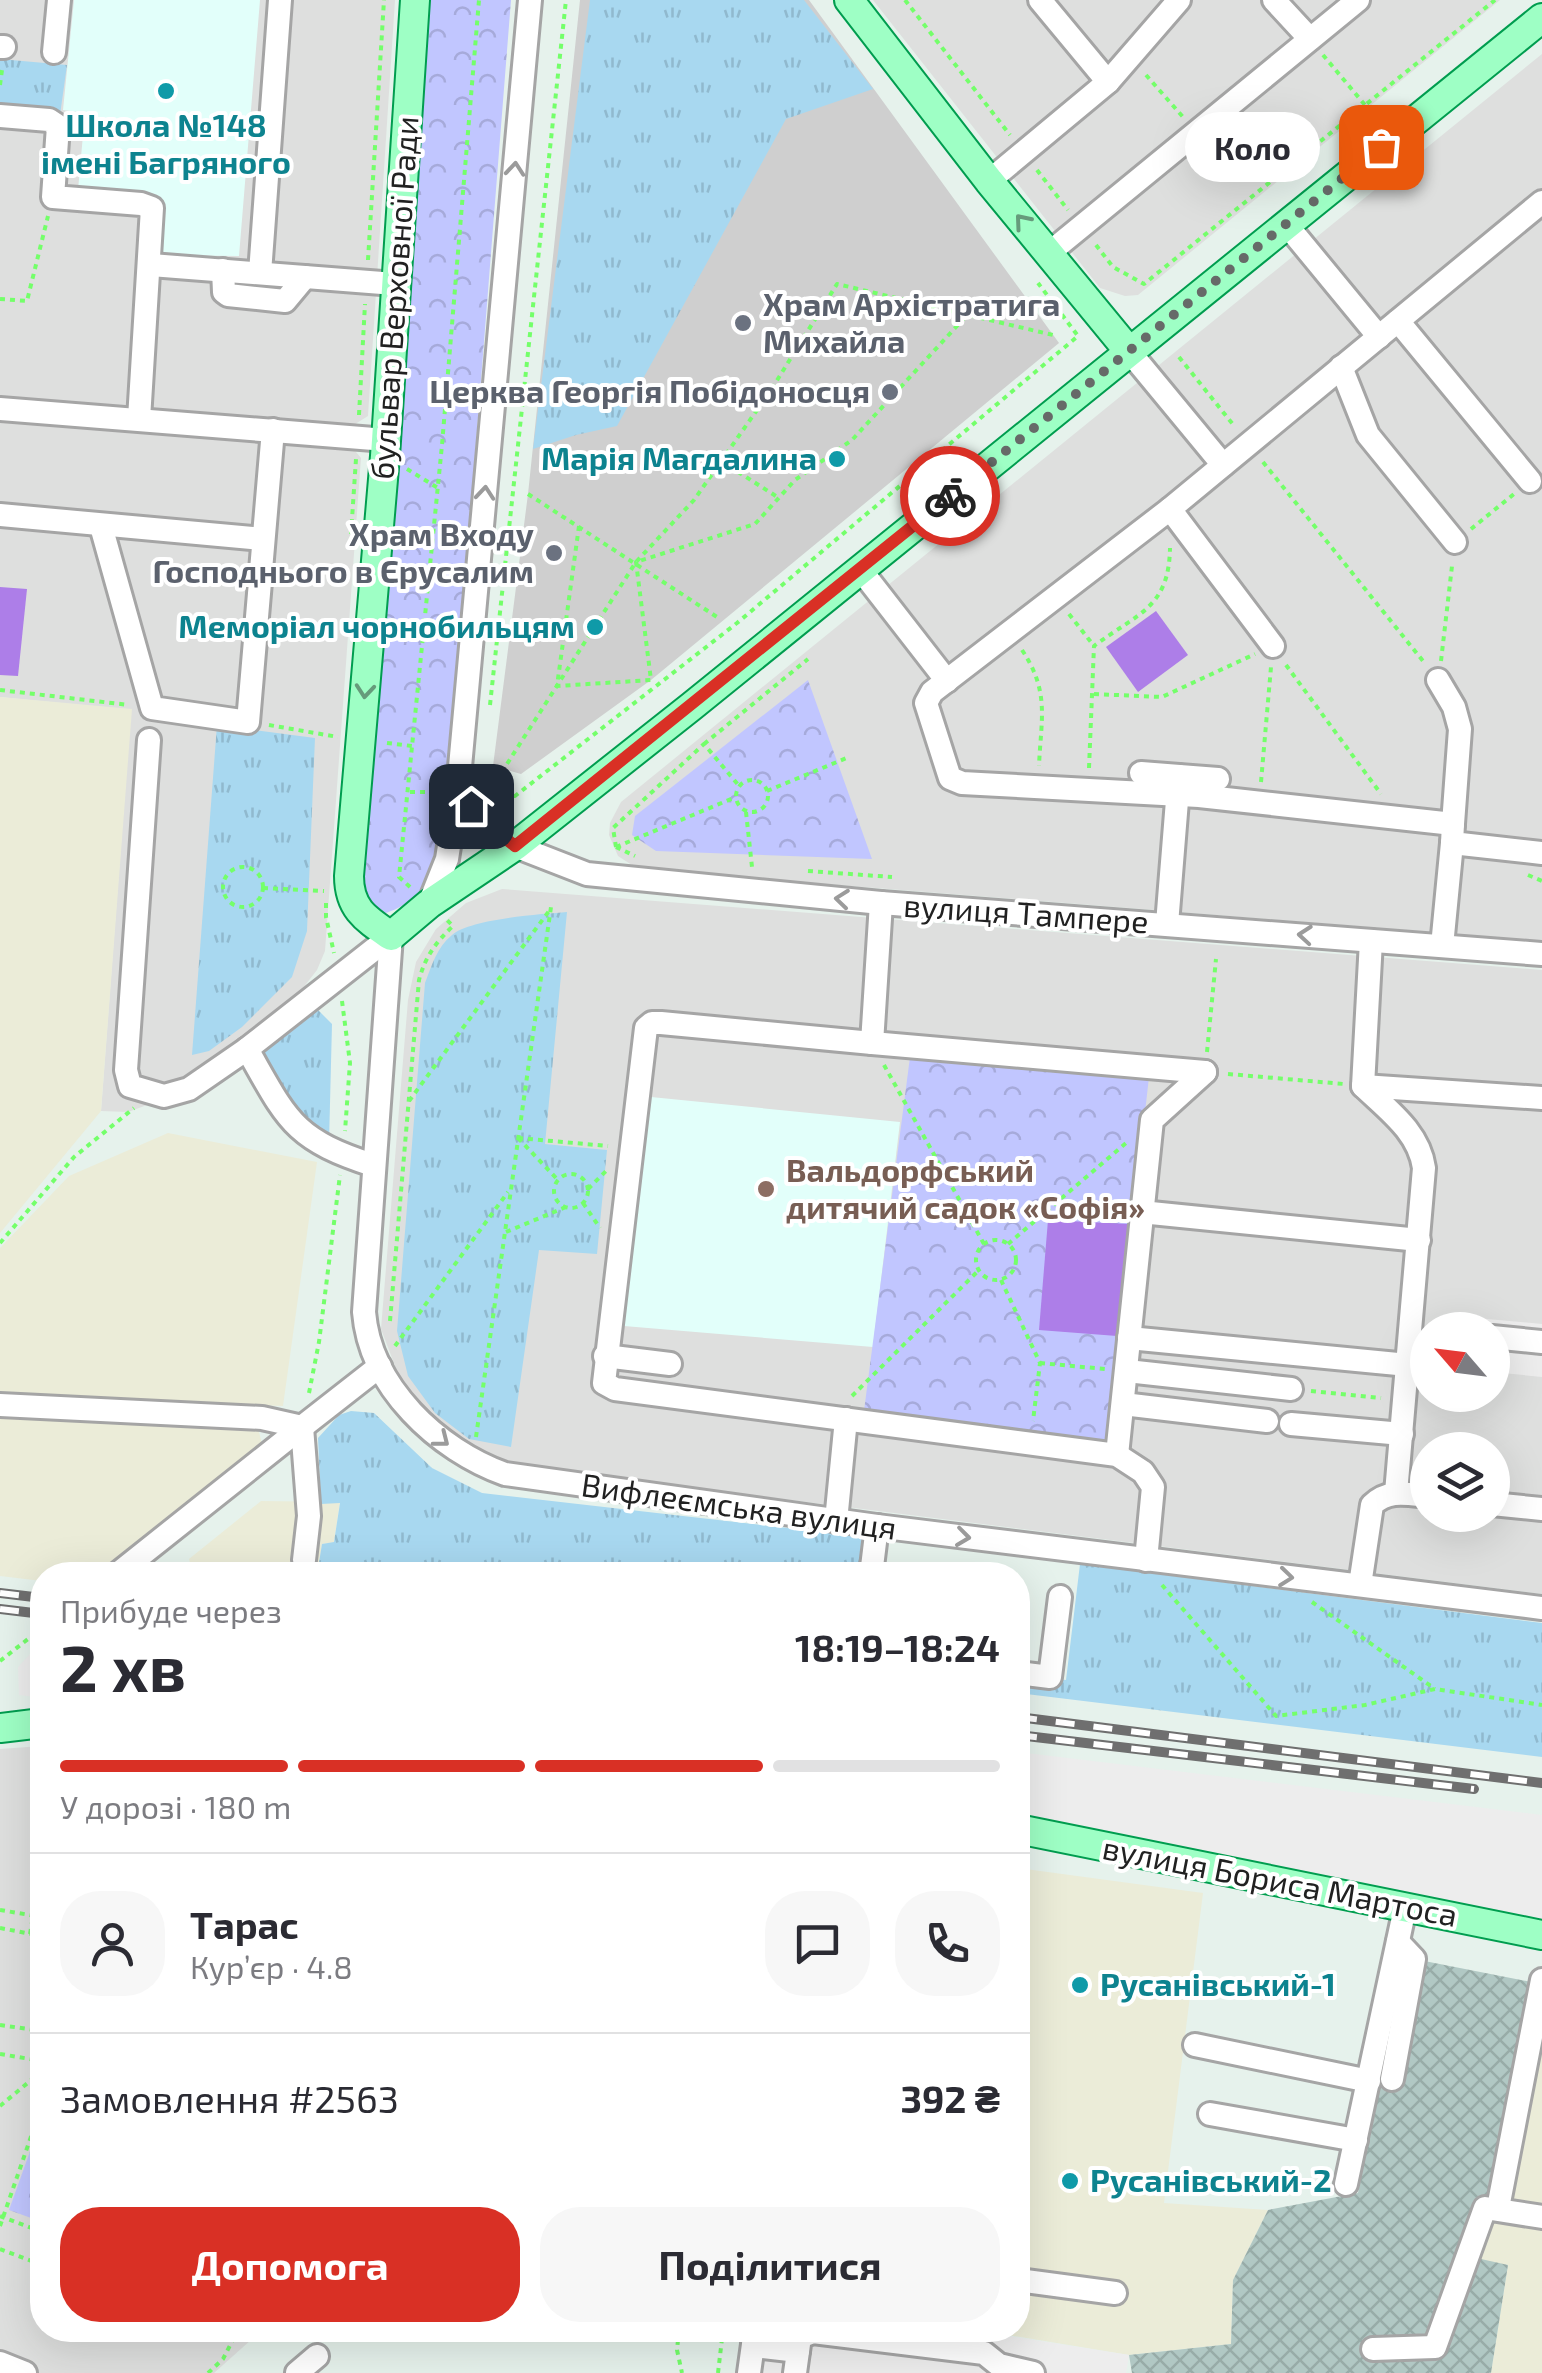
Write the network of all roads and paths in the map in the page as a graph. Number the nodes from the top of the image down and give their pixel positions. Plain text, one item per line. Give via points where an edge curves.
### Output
1 (59, 0) edge
2 (280, 0) edge
3 (415, 0) edge
4 (479, 0) edge
5 (530, 0) edge
6 (566, 0) edge
7 (849, 0) edge
8 (1040, 0) edge
9 (1179, 0) edge
10 (1274, 0) edge
11 (1358, 0) edge
12 (1542, 18) edge
13 (1310, 39) junction
14 (54, 52) dead end
15 (1130, 56) junction
16 (1108, 82) junction
17 (1365, 105) dead end
18 (0, 116) edge
19 (1196, 132) junction
20 (989, 181) junction
21 (53, 197) junction
22 (1542, 202) edge
23 (1286, 224) junction
24 (1040, 264) junction
25 (151, 265) junction
26 (223, 270) junction
27 (260, 273) junction
28 (305, 277) junction
29 (395, 284) junction
30 (0, 300) edge
31 (968, 315) junction
32 (1398, 321) junction
33 (1053, 335) dead end
34 (1380, 336) junction
35 (1128, 350) junction
36 (1179, 357) dead end
37 (1341, 368) junction
38 (0, 409) edge
39 (138, 420) junction
40 (274, 430) junction
41 (386, 440) junction
42 (1248, 444) junction
43 (721, 462) junction
44 (1223, 465) junction
45 (1530, 481) joint
46 (528, 494) dead end
47 (778, 498) junction
48 (1170, 510) junction
49 (0, 514) edge
50 (101, 526) junction
51 (580, 526) junction
52 (263, 539) junction
53 (1455, 542) junction
54 (636, 562) junction
55 (860, 569) junction
56 (1056, 598) junction
57 (717, 617) dead end
58 (1010, 633) junction
59 (1094, 646) junction
60 (1272, 646) junction
61 (808, 659) dead end
62 (1438, 680) junction
63 (947, 681) junction
64 (557, 686) junction
65 (0, 690) edge
66 (1092, 694) junction
67 (490, 706) dead end
68 (152, 708) junction
69 (248, 722) junction
70 (149, 740) dead end
71 (360, 740) junction
72 (704, 744) junction
73 (848, 758) dead end
74 (1141, 773) dead end
75 (1179, 776) junction
76 (459, 778) junction
77 (1218, 779) dead end
78 (484, 780) dead end
79 (1038, 785) junction
80 (740, 787) junction
81 (1088, 788) junction
82 (767, 791) junction
83 (488, 794) junction
84 (736, 798) junction
85 (1259, 802) junction
86 (746, 811) junction
87 (1398, 817) junction
88 (1453, 834) junction
89 (515, 846) junction
90 (1542, 852) edge
91 (752, 867) dead end
92 (400, 878) dead end
93 (264, 888) junction
94 (327, 891) dead end
95 (881, 903) junction
96 (429, 904) junction
97 (1168, 924) junction
98 (453, 926) dead end
99 (391, 936) junction
100 (1371, 940) junction
101 (1442, 946) junction
102 (1542, 954) edge
103 (1216, 958) dead end
104 (872, 1043) junction
105 (248, 1049) junction
106 (1205, 1072) junction
107 (1363, 1086) junction
108 (150, 1095) junction
109 (1542, 1098) edge
110 (407, 1104) junction
111 (1152, 1120) junction
112 (518, 1138) junction
113 (631, 1148) junction
114 (373, 1165) junction
115 (558, 1180) junction
116 (510, 1188) junction
117 (566, 1207) junction
118 (1141, 1212) junction
119 (504, 1233) junction
120 (1419, 1240) junction
121 (0, 1243) edge
122 (984, 1244) junction
123 (1008, 1244) junction
124 (978, 1271) junction
125 (1001, 1280) junction
126 (1419, 1312) edge
127 (1129, 1338) junction
128 (1510, 1339) edge
129 (1542, 1342) edge
130 (394, 1346) junction
131 (606, 1356) junction
132 (1410, 1359) edge
133 (1040, 1363) junction
134 (670, 1364) dead end
135 (1408, 1365) junction
136 (380, 1366) junction
137 (1126, 1372) junction
138 (1291, 1388) joint
139 (1404, 1401) junction
140 (1123, 1404) junction
141 (0, 1405) edge
142 (838, 1418) junction
143 (1266, 1420) dead end
144 (1291, 1424) dead end
145 (302, 1427) junction
146 (1402, 1434) junction
147 (1030, 1444) junction
148 (1117, 1454) junction
149 (472, 1462) junction
150 (1396, 1492) junction
151 (1410, 1494) edge
152 (1510, 1506) edge
153 (1542, 1510) edge
154 (836, 1520) junction
155 (876, 1526) junction
156 (304, 1560) dead end
157 (1146, 1560) junction
158 (132, 1562) edge
159 (872, 1562) edge
160 (1279, 1576) junction
161 (1162, 1584) dead end
162 (1360, 1584) junction
163 (1060, 1597) dead end
164 (1542, 1608) edge
165 (30, 1637) edge
166 (0, 1661) edge
167 (1030, 1674) edge
168 (1434, 1689) junction
169 (1542, 1705) edge
170 (30, 1724) edge
171 (0, 1728) edge
172 (1030, 1831) edge
173 (1405, 1908) junction
174 (0, 1910) edge
175 (30, 1915) edge
176 (0, 1928) edge
177 (30, 1934) edge
178 (1542, 1935) edge
179 (1542, 1980) edge
180 (0, 2025) edge
181 (30, 2029) edge
182 (1196, 2045) dead end
183 (0, 2054) edge
184 (30, 2059) edge
185 (1380, 2080) junction
186 (30, 2081) edge
187 (0, 2106) edge
188 (1210, 2114) dead end
189 (30, 2136) edge
190 (1356, 2140) junction
191 (1346, 2184) dead end
192 (1498, 2208) junction
193 (1, 2215) edge
194 (1542, 2218) edge
195 (0, 2226) edge
196 (30, 2227) edge
197 (0, 2249) edge
198 (30, 2261) edge
199 (1030, 2282) edge
200 (1115, 2293) dead end
201 (231, 2342) edge
202 (677, 2342) edge
203 (722, 2342) edge
204 (753, 2342) edge
205 (761, 2342) edge
206 (868, 2342) edge
207 (1372, 2349) dead end
208 (317, 2356) dead end
209 (797, 2362) edge
210 (985, 2363) edge
211 (0, 2364) edge
212 (25, 2373) edge
213 (208, 2373) edge
214 (296, 2373) edge
215 (682, 2373) edge
216 (718, 2373) edge
217 (749, 2373) edge
218 (1033, 2373) edge

1 - 14 street
2 - 27 street
3 - 29 main road, бульвар Верховної Ради
4 - 92 path
76 -> 5 street
6 - 67 path
7 - 20 main road
8 - 16 street
9 - 15 street
10 - 13 street
11 - 13 street
12 - 23 main road
13 - 17 path
13 - 19 street
15 - 16 street
15 - 19 path
16 - 20 street
18 - 21 street via 58,126
19 - 24 street
24 -> 20 main road
21 - 25 street via 142,194 153,212
21 - 30 path via 26,301
22 - 32 street
23 - 34 street
23 - 35 main road
24 - 35 main road
24 - 83 path via 1078,336 737,623 515,796
25 - 26 street
25 - 39 street
26 - 27 street
26 - 28 street via 228,296 277,303
27 - 28 street
28 - 29 street
29 - 41 main road, бульвар Верховної Ради
31 - 33 path
31 - 43 path via 838,284
31 - 47 path via 852,440
32 - 34 street
32 - 45 street
34 - 37 street
35 - 44 street
35 - 55 main road
36 - 42 path
37 - 42 street
37 - 53 street via 1368,434
38 - 39 street
39 - 40 street
40 - 41 street
40 - 52 street
41 -> 71 main road, бульвар Верховної Ради
42 - 44 street
42 - 62 path
43 - 47 path
43 - 54 path
44 - 48 street
45 - 53 path
46 - 51 path
47 - 54 path via 755,524
48 - 56 street
48 - 59 path via 1162,594
48 - 60 street
49 - 50 street
50 - 52 street
50 - 68 street
51 - 54 path
51 - 64 path
52 - 69 street
53 - 62 path
54 - 57 path
54 - 64 path
54 - 64 path via 651,680
55 - 63 street
55 - 89 main road
56 - 58 street
56 - 59 path
58 - 63 street
58 - 79 path via 1041,689
59 - 66 path
60 - 66 path via 1162,697
60 - 85 path
60 - 87 path
61 - 72 path
62 - 88 street via 1460,729
63 - 79 street via 926,703 950,778
64 - 83 path
65 - 68 path
66 - 81 path
68 - 69 street
69 - 71 path
70 - 108 street via 126,1078
71 - 99 main road, бульвар Верховної Ради via 349,889 362,916
72 - 80 path
72 - 84 path via 613,828 616,847
73 - 82 path
74 - 75 street
75 - 77 street
75 - 97 street
76 - 89 street via 484,821
76 - 96 street via 447,860
78 - 83 path
79 - 81 street
80 - 82 path via 754,781
80 - 84 path
81 - 85 street
82 - 86 path via 762,809
84 - 86 path
85 - 87 street
86 - 91 path
87 - 88 street
88 - 90 street
88 - 101 street
95 -> 89 street, вулиця Тампере via 586,874
89 - 96 main road
93 - 93 path via 255,870 241,866 224,884 230,901 241,906 258,900
93 - 94 path
95 - 97 street, вулиця Тампере
95 - 104 street
96 - 99 main road
100 -> 97 street, вулиця Тампере
98 - 110 path via 419,980
99 - 105 street
99 - 114 street
100 - 101 street, вулиця Тампере
100 - 107 street
101 - 102 street, вулиця Тампере
103 - 106 path
104 - 106 street
104 - 113 street via 652,1023 643,1037
104 - 122 path
105 - 108 street via 189,1089
105 - 114 street via 295,1126 315,1143
106 - 107 path
106 - 111 street
107 - 109 street
107 - 120 street via 1410,1132 1422,1154
108 - 121 path via 74,1158
110 - 112 path via 552,907
110 - 130 path
111 - 118 street
111 - 123 path
112 - 113 path
112 - 115 path
112 - 116 path
113 - 131 street via 626,1255
114 - 136 street via 364,1312
115 - 117 path via 554,1196
115 - 117 path via 573,1174 588,1188 582,1203
116 - 119 path
116 - 130 path
117 - 119 path
118 - 120 street
118 - 127 street
119 - 149 path
120 - 126 street
122 - 123 path
122 - 124 path
123 - 125 path via 1016,1263
124 - 125 path
124 - 142 path
125 - 133 path
127 - 135 street
127 - 137 street
128 - 129 street
130 - 136 path
131 - 134 street
131 - 142 street via 604,1382 616,1389
132 - 135 street
133 - 137 path
133 - 147 path
135 - 139 street
136 - 145 street
136 -> 149 street, Вифлеємська вулиця via 433,1434
137 - 138 street
137 - 140 street
138 - 139 path
139 - 146 street
140 - 143 street
140 - 148 street
141 - 145 street via 262,1418
142 - 147 street
142 - 154 street
144 - 146 street
145 - 156 street via 309,1516
145 - 158 street
146 - 150 street
147 - 148 street
148 - 157 street via 1153,1486
149 - 154 street, Вифлеємська вулиця via 505,1474
150 - 151 street
150 - 162 street via 1368,1513
152 - 153 street
154 - 155 street, Вифлеємська вулиця
155 -> 157 street, Вифлеємська вулиця
155 - 159 street
157 - 160 street, Вифлеємська вулиця
160 -> 162 street, Вифлеємська вулиця
160 - 168 path
161 - 168 path via 1276,1716
162 - 164 street, Вифлеємська вулиця
163 - 167 street via 1050,1677
165 - 166 path
168 - 169 path
170 - 171 main road
172 - 173 main road, вулиця Бориса Мартоса
173 - 178 main road, вулиця Бориса Мартоса
173 - 185 street
174 - 175 path
176 - 177 path
179 - 192 street
180 - 181 path
182 - 185 street
183 - 184 path
185 - 190 street
186 - 187 path
188 - 190 street
189 - 193 path
190 - 191 street
192 - 194 street
192 - 207 street via 1482,2212 1435,2347
193 - 195 path
193 - 196 path
197 - 198 path
199 - 200 street
201 - 213 path
202 - 215 path
203 - 216 path
204 - 217 street
205 - 209 street
206 - 210 street
208 - 214 street
210 - 218 street
211 - 212 street

